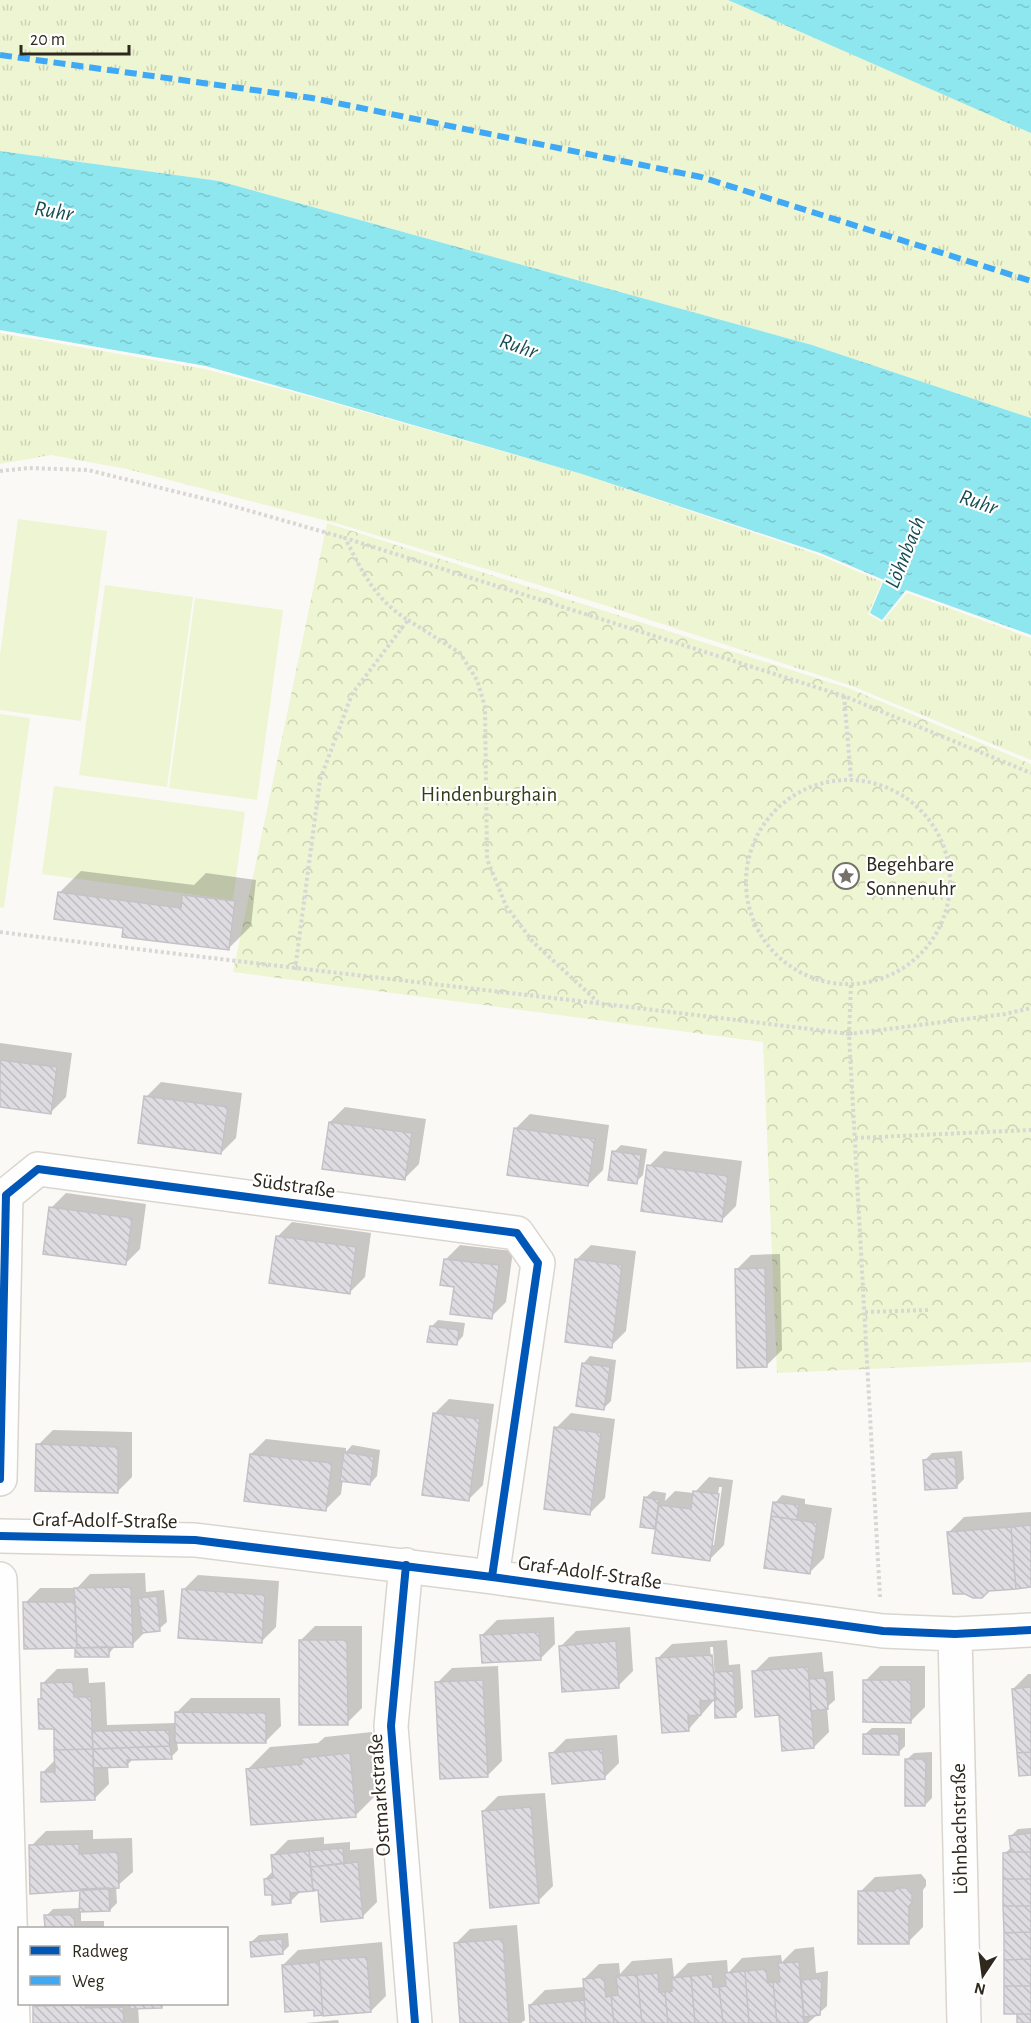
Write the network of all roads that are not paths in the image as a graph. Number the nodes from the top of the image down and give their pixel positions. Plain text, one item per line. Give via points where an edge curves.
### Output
1 (0, 1479) edge
2 (0, 1536) edge
3 (406, 1565) junction
4 (492, 1577) junction
5 (0, 1579) edge
6 (1031, 1630) edge
7 (956, 1634) junction
8 (13, 2023) edge
9 (415, 2023) edge
10 (964, 2023) edge

1 - 4 street, Südstraße via 6,1195 38,1169 517,1233 538,1263
2 - 3 street, Graf-Adolf-Straße via 195,1540
3 - 4 street, Graf-Adolf-Straße
3 - 9 street, Ostmarkstraße via 391,1726
4 - 7 street, Graf-Adolf-Straße via 883,1630
5 - 8 street
6 - 7 street, Graf-Adolf-Straße
7 - 10 street, Löhnbachstraße

